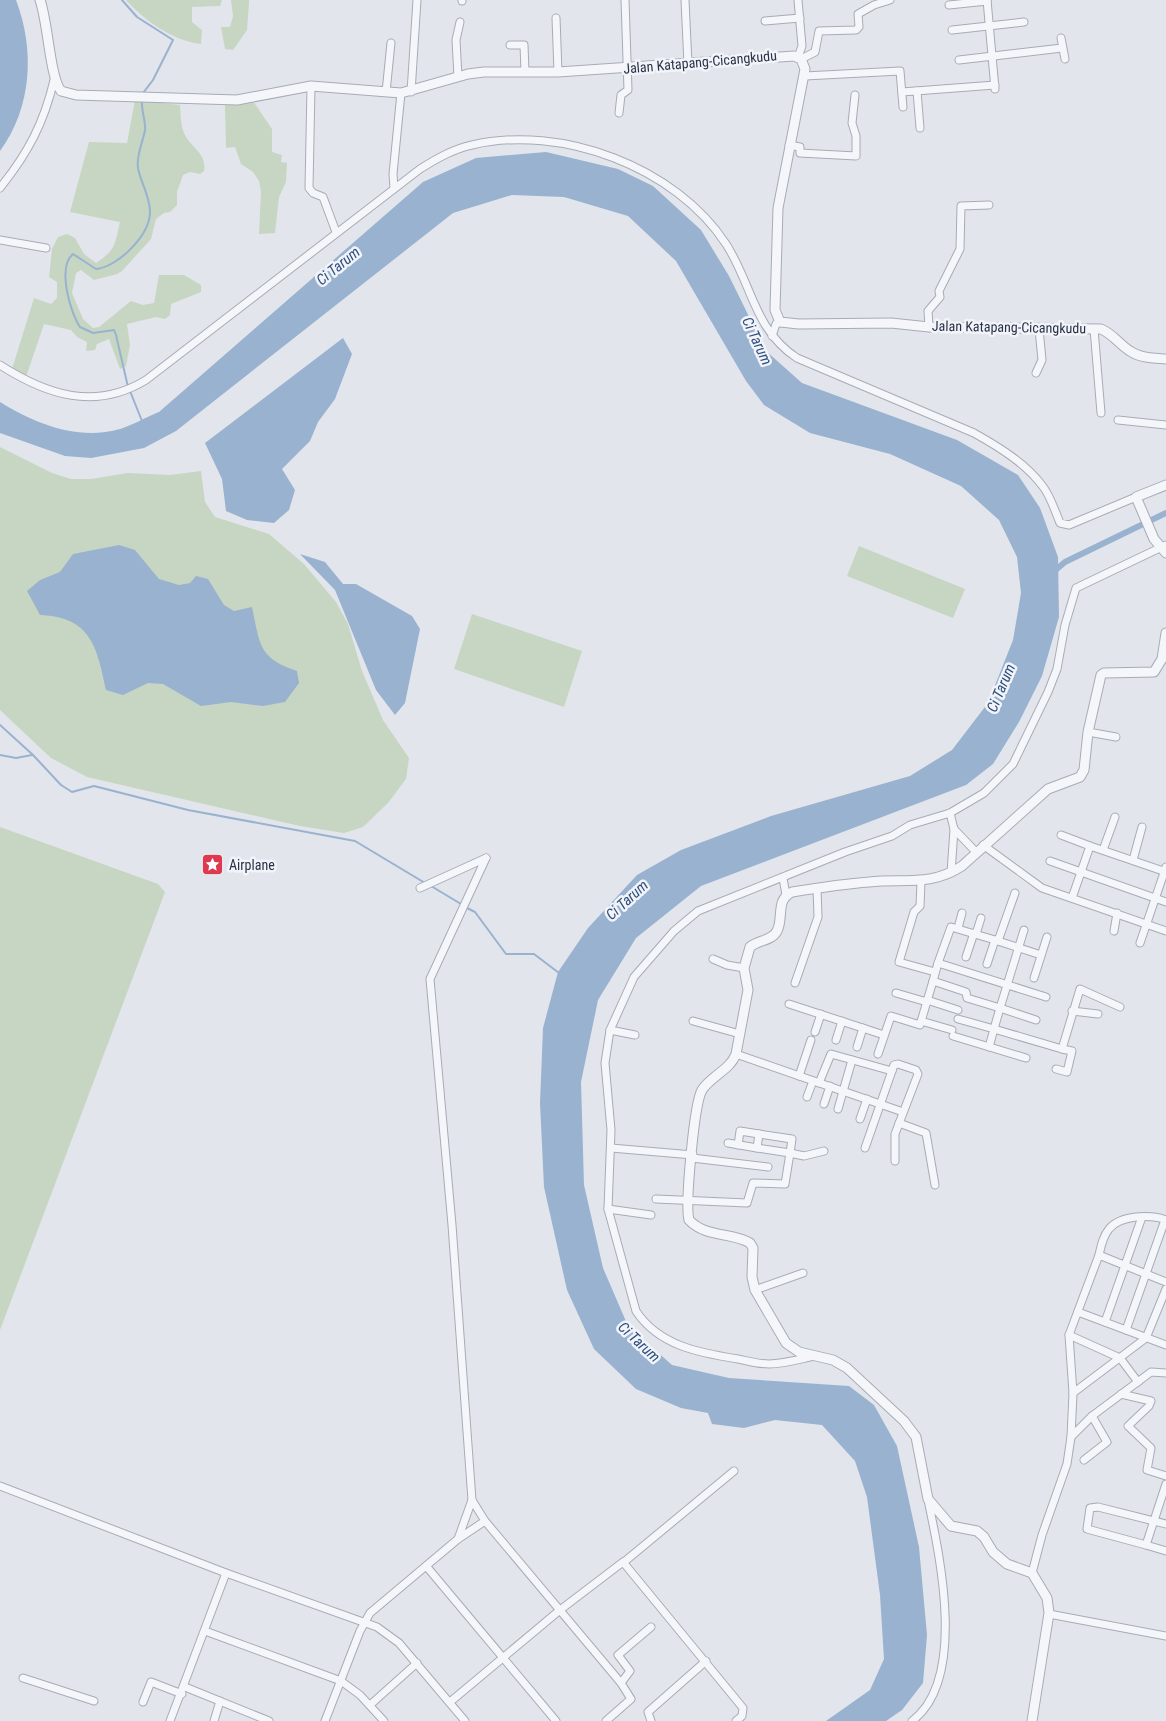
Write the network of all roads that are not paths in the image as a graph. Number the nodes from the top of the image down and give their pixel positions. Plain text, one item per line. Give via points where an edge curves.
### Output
1 (40, 0) edge
2 (417, 0) edge
3 (625, 0) edge
4 (685, 0) edge
5 (798, 0) edge
6 (890, 0) edge
7 (987, 0) edge
8 (874, 3) edge
9 (950, 5) dead end
10 (556, 18) dead end
11 (800, 18) junction
12 (765, 21) dead end
13 (460, 22) dead end
14 (1024, 22) dead end
15 (990, 26) junction
16 (952, 30) dead end
17 (1061, 38) dead end
18 (391, 43) dead end
19 (510, 45) dead end
20 (1062, 48) junction
21 (992, 55) junction
22 (800, 58) junction
23 (1065, 59) dead end
24 (959, 60) dead end
25 (688, 64) junction
26 (626, 68) junction
27 (525, 72) junction
28 (558, 72) junction
29 (805, 76) junction
30 (458, 77) junction
31 (54, 80) junction
32 (311, 86) junction
33 (917, 91) junction
34 (386, 92) junction
35 (411, 92) junction
36 (902, 92) junction
37 (401, 93) junction
38 (855, 95) dead end
39 (903, 107) dead end
40 (619, 113) dead end
41 (920, 128) dead end
42 (789, 145) junction
43 (0, 188) edge
44 (394, 188) junction
45 (989, 205) dead end
46 (336, 232) junction
47 (0, 240) edge
48 (46, 248) dead end
49 (780, 322) junction
50 (929, 327) junction
51 (1094, 328) junction
52 (1039, 329) junction
53 (772, 336) junction
54 (1166, 359) edge
55 (0, 365) edge
56 (1036, 373) dead end
57 (1101, 413) dead end
58 (1118, 420) dead end
59 (1166, 425) edge
60 (1166, 485) edge
61 (1136, 497) junction
62 (1164, 548) edge
63 (1166, 633) edge
64 (1088, 732) junction
65 (1116, 737) dead end
66 (950, 813) junction
67 (1115, 818) dead end
68 (1142, 827) dead end
69 (954, 829) junction
70 (1061, 835) dead end
71 (1090, 846) junction
72 (980, 849) junction
73 (1104, 850) junction
74 (1133, 860) junction
75 (1050, 861) dead end
76 (1165, 870) edge
77 (1080, 872) junction
78 (951, 873) junction
79 (782, 878) junction
80 (921, 882) junction
81 (420, 888) dead end
82 (817, 888) junction
83 (1014, 893) dead end
84 (786, 895) junction
85 (1072, 898) junction
86 (1155, 898) junction
87 (1166, 902) edge
88 (962, 913) dead end
89 (1117, 913) junction
90 (981, 918) dead end
91 (1146, 924) junction
92 (958, 928) junction
93 (1024, 930) dead end
94 (1114, 931) dead end
95 (1166, 931) edge
96 (975, 934) junction
97 (1047, 937) dead end
98 (996, 941) junction
99 (1140, 942) dead end
100 (1018, 948) junction
101 (1040, 955) junction
102 (966, 958) dead end
103 (713, 959) dead end
104 (938, 963) junction
105 (987, 964) dead end
106 (744, 968) junction
107 (935, 972) junction
108 (1034, 978) dead end
109 (933, 981) junction
110 (796, 983) dead end
111 (1007, 984) junction
112 (896, 993) dead end
113 (1046, 997) dead end
114 (927, 1001) junction
115 (789, 1004) dead end
116 (1120, 1007) dead end
117 (1000, 1008) junction
118 (958, 1010) dead end
119 (1072, 1011) junction
120 (821, 1014) junction
121 (1098, 1014) dead end
122 (958, 1020) dead end
123 (1036, 1020) dead end
124 (693, 1021) dead end
125 (842, 1021) junction
126 (921, 1021) junction
127 (863, 1028) junction
128 (994, 1029) junction
129 (610, 1030) junction
130 (815, 1032) dead end
131 (740, 1034) junction
132 (635, 1035) dead end
133 (884, 1035) junction
134 (811, 1040) dead end
135 (836, 1040) dead end
136 (857, 1047) dead end
137 (989, 1047) junction
138 (1062, 1049) junction
139 (736, 1054) junction
140 (878, 1054) dead end
141 (1026, 1058) dead end
142 (852, 1060) junction
143 (1056, 1069) dead end
144 (892, 1072) junction
145 (800, 1076) junction
146 (816, 1082) junction
147 (830, 1086) junction
148 (844, 1091) junction
149 (807, 1097) dead end
150 (867, 1099) junction
151 (824, 1104) dead end
152 (880, 1104) junction
153 (838, 1109) dead end
154 (903, 1112) junction
155 (860, 1119) dead end
156 (899, 1123) junction
157 (759, 1134) junction
158 (779, 1137) junction
159 (728, 1143) dead end
160 (738, 1145) junction
161 (611, 1148) junction
162 (757, 1148) junction
163 (865, 1148) dead end
164 (777, 1151) junction
165 (824, 1151) dead end
166 (790, 1153) junction
167 (692, 1157) junction
168 (896, 1161) dead end
169 (768, 1167) dead end
170 (935, 1185) dead end
171 (656, 1199) dead end
172 (687, 1201) junction
173 (608, 1209) junction
174 (651, 1215) dead end
175 (1142, 1217) junction
176 (1166, 1220) edge
177 (1099, 1255) junction
178 (1124, 1264) junction
179 (803, 1273) dead end
180 (1146, 1274) junction
181 (1166, 1282) edge
182 (1166, 1289) edge
183 (755, 1290) junction
184 (1078, 1312) junction
185 (1105, 1322) junction
186 (1126, 1330) junction
187 (1069, 1335) junction
188 (1146, 1338) junction
189 (1166, 1345) edge
190 (810, 1357) junction
191 (1120, 1358) junction
192 (1166, 1373) edge
193 (1138, 1382) junction
194 (1073, 1393) junction
195 (1121, 1394) junction
196 (1092, 1416) junction
197 (1071, 1437) junction
198 (1084, 1460) dead end
199 (734, 1471) dead end
200 (1166, 1476) edge
201 (1166, 1484) edge
202 (0, 1486) edge
203 (928, 1499) junction
204 (472, 1500) junction
205 (1163, 1502) edge
206 (485, 1521) junction
207 (1154, 1521) junction
208 (1166, 1524) edge
209 (458, 1538) junction
210 (1146, 1545) junction
211 (1166, 1551) edge
212 (624, 1562) junction
213 (427, 1567) junction
214 (1029, 1572) junction
215 (226, 1573) junction
216 (560, 1610) junction
217 (1049, 1614) junction
218 (365, 1622) junction
219 (651, 1627) dead end
220 (205, 1632) junction
221 (1166, 1636) edge
222 (503, 1656) junction
223 (706, 1661) junction
224 (417, 1663) junction
225 (23, 1678) dead end
226 (341, 1681) junction
227 (621, 1683) junction
228 (183, 1690) junction
229 (94, 1701) dead end
230 (220, 1701) junction
231 (142, 1702) dead end
232 (450, 1702) junction
233 (370, 1705) junction
234 (170, 1721) edge
235 (214, 1721) edge
236 (269, 1721) edge
237 (325, 1721) edge
238 (384, 1721) edge
239 (465, 1721) edge
240 (556, 1721) edge
241 (606, 1721) edge
242 (651, 1721) edge
243 (736, 1721) edge
244 (912, 1721) edge
245 (1032, 1721) edge

1 - 31 street
2 - 35 street
3 - 26 street
4 - 25 street
5 - 11 street
6 - 8 street
7 - 9 street
7 - 15 street
8 - 22 street via 858,14 860,27 856,30 819,30 816,52
10 - 28 street
11 - 12 street
11 - 22 street
13 - 30 street via 456,37
14 - 15 street
15 - 16 street
15 - 21 street
17 - 20 street
18 - 34 street
19 - 27 street via 524,45
20 - 21 street
20 - 23 street
21 - 24 street
21 - 33 street via 996,87
22 - 25 street, Jalan Katapang-Cicangkudu via 787,55
22 - 29 street via 805,64
25 - 26 street, Jalan Katapang-Cicangkudu
26 - 28 street, Jalan Katapang-Cicangkudu
26 - 40 street via 628,90 620,95
27 - 28 street, Jalan Katapang-Cicangkudu
27 - 30 street, Jalan Katapang-Cicangkudu via 484,72
29 - 36 street via 900,71
29 - 42 street
30 - 35 street, Jalan Katapang-Cicangkudu
31 - 32 street, Jalan Katapang-Cicangkudu via 66,94 149,98 237,100
31 - 43 street via 30,148
32 - 34 street, Jalan Katapang-Cicangkudu
32 - 46 street via 309,188 323,197
33 - 36 street
33 - 41 street
34 - 37 street, Jalan Katapang-Cicangkudu
35 - 37 street, Jalan Katapang-Cicangkudu
36 - 39 street
37 - 44 street
38 - 42 street via 852,123 856,156 800,153 800,147
42 - 49 street via 778,208 775,310
44 - 46 street
44 - 53 street via 442,156 492,141 540,142 608,155 661,182 683,196 701,214 726,245
45 - 50 street via 962,206 960,249 939,291 940,297 928,312
46 - 55 street via 135,387 124,392 95,397 62,395
47 - 48 street
49 - 50 street, Jalan Katapang-Cicangkudu via 891,322
49 - 53 street
50 - 52 street, Jalan Katapang-Cicangkudu
51 - 52 street, Jalan Katapang-Cicangkudu
51 - 54 street, Jalan Katapang-Cicangkudu via 1111,334 1138,355
51 - 57 street
52 - 56 street via 1042,360
53 - 61 street via 797,358 990,442 1029,470 1064,525
58 - 59 street
60 - 61 street
61 - 62 street via 1154,540
62 - 66 street via 1076,588 1057,669 1013,764 984,793
63 - 64 street via 1162,659 1154,672 1102,674
64 - 65 street
64 - 72 street via 1084,770 1080,777 1048,789
66 - 69 street
66 - 79 street
67 - 73 street
68 - 74 street
69 - 72 street
69 - 78 street
70 - 71 street
71 - 73 street
71 - 77 street
72 - 78 street
72 - 85 street via 1035,884
73 - 74 street
74 - 76 street
75 - 77 street
76 - 86 street
77 - 85 street
77 - 86 street
78 - 80 street
79 - 84 street
79 - 129 street via 719,901 688,918 634,977
80 - 82 street via 871,882
80 - 107 street via 920,906 914,912 899,962
81 - 204 street via 486,858 430,979
82 - 84 street
82 - 110 street via 818,916
83 - 98 street
84 - 106 street via 777,931 750,947
85 - 89 street
86 - 87 street
86 - 91 street
88 - 92 street
89 - 91 street
89 - 94 street
90 - 96 street
91 - 95 street
91 - 99 street
92 - 96 street
92 - 104 street via 950,928
93 - 100 street
96 - 98 street
96 - 102 street
97 - 101 street
98 - 100 street
98 - 105 street
100 - 101 street
100 - 111 street
101 - 108 street
103 - 106 street
104 - 107 street
104 - 111 street
106 - 131 street via 748,990
107 - 109 street
109 - 114 street
109 - 117 street via 966,992 967,998
111 - 113 street
111 - 117 street
112 - 114 street
114 - 118 street
114 - 126 street
115 - 120 street
116 - 119 street via 1080,989
117 - 123 street
117 - 128 street
119 - 121 street
119 - 138 street
120 - 125 street
120 - 130 street
122 - 128 street
124 - 131 street
125 - 127 street
125 - 135 street
126 - 133 street via 920,1025 891,1016
126 - 137 street
127 - 133 street
127 - 136 street
128 - 137 street
128 - 138 street
129 - 132 street
129 - 161 street via 605,1063
131 - 139 street
133 - 140 street
134 - 145 street
137 - 141 street
138 - 143 street via 1072,1052 1067,1072
139 - 145 street
139 - 167 street via 733,1063 700,1094
142 - 144 street
142 - 146 street via 830,1054
142 - 148 street
144 - 152 street
144 - 154 street via 894,1065 898,1064 918,1073
145 - 146 street
146 - 147 street
146 - 149 street
147 - 148 street
147 - 151 street
148 - 150 street
148 - 153 street
150 - 152 street
150 - 155 street
152 - 154 street
152 - 163 street
154 - 156 street
156 - 168 street via 895,1138
156 - 170 street via 926,1133
157 - 158 street
157 - 160 street via 740,1131
157 - 162 street
158 - 164 street
158 - 166 street via 792,1139
159 - 160 street
160 - 162 street
161 - 167 street
161 - 173 street
162 - 164 street
164 - 166 street
165 - 166 street via 804,1156
166 - 172 street via 785,1184 753,1183 747,1203
167 - 169 street
167 - 172 street
171 - 172 street
172 - 183 street via 689,1220 697,1227 752,1245
173 - 174 street
173 - 190 street via 636,1311 660,1334 693,1350 757,1362 788,1363
175 - 176 street
175 - 177 street via 1114,1224 1106,1233
175 - 178 street
176 - 180 street
177 - 178 street
177 - 184 street
178 - 180 street
178 - 185 street
179 - 183 street
180 - 181 street
180 - 186 street
182 - 188 street
183 - 190 street via 786,1343
184 - 185 street
184 - 187 street
185 - 186 street
186 - 188 street
187 - 191 street
187 - 194 street
188 - 189 street
188 - 191 street
190 - 203 street via 833,1360 847,1368 912,1429 918,1444
191 - 193 street
191 - 194 street
192 - 193 street via 1151,1372
193 - 195 street
194 - 197 street
195 - 196 street
195 - 200 street via 1151,1401 1128,1426 1150,1448 1148,1470
196 - 197 street
196 - 198 street via 1107,1442
197 - 214 street via 1067,1464
199 - 212 street
201 - 205 street
202 - 215 street
203 - 214 street via 951,1526 977,1531 1007,1564
203 - 244 street via 946,1598 943,1651 938,1687 923,1711
204 - 206 street
204 - 209 street
205 - 207 street
206 - 209 street
206 - 216 street
207 - 208 street
207 - 210 street
207 - 210 street via 1098,1507 1090,1508 1087,1530
209 - 213 street
210 - 211 street
212 - 216 street
212 - 223 street
213 - 218 street via 378,1605
213 - 222 street
214 - 217 street via 1046,1594
215 - 218 street
215 - 220 street
216 - 222 street
216 - 227 street
217 - 221 street
217 - 245 street
218 - 224 street via 399,1643
218 - 226 street
219 - 227 street via 618,1656 630,1671
220 - 226 street
220 - 228 street
222 - 232 street
222 - 240 street
223 - 242 street via 648,1712
223 - 243 street via 743,1708 742,1716
224 - 232 street
224 - 233 street
225 - 229 street
226 - 233 street
226 - 237 street
227 - 241 street via 631,1700
228 - 230 street
228 - 231 street via 151,1682
228 - 234 street
230 - 235 street
230 - 236 street
232 - 239 street
233 - 238 street

